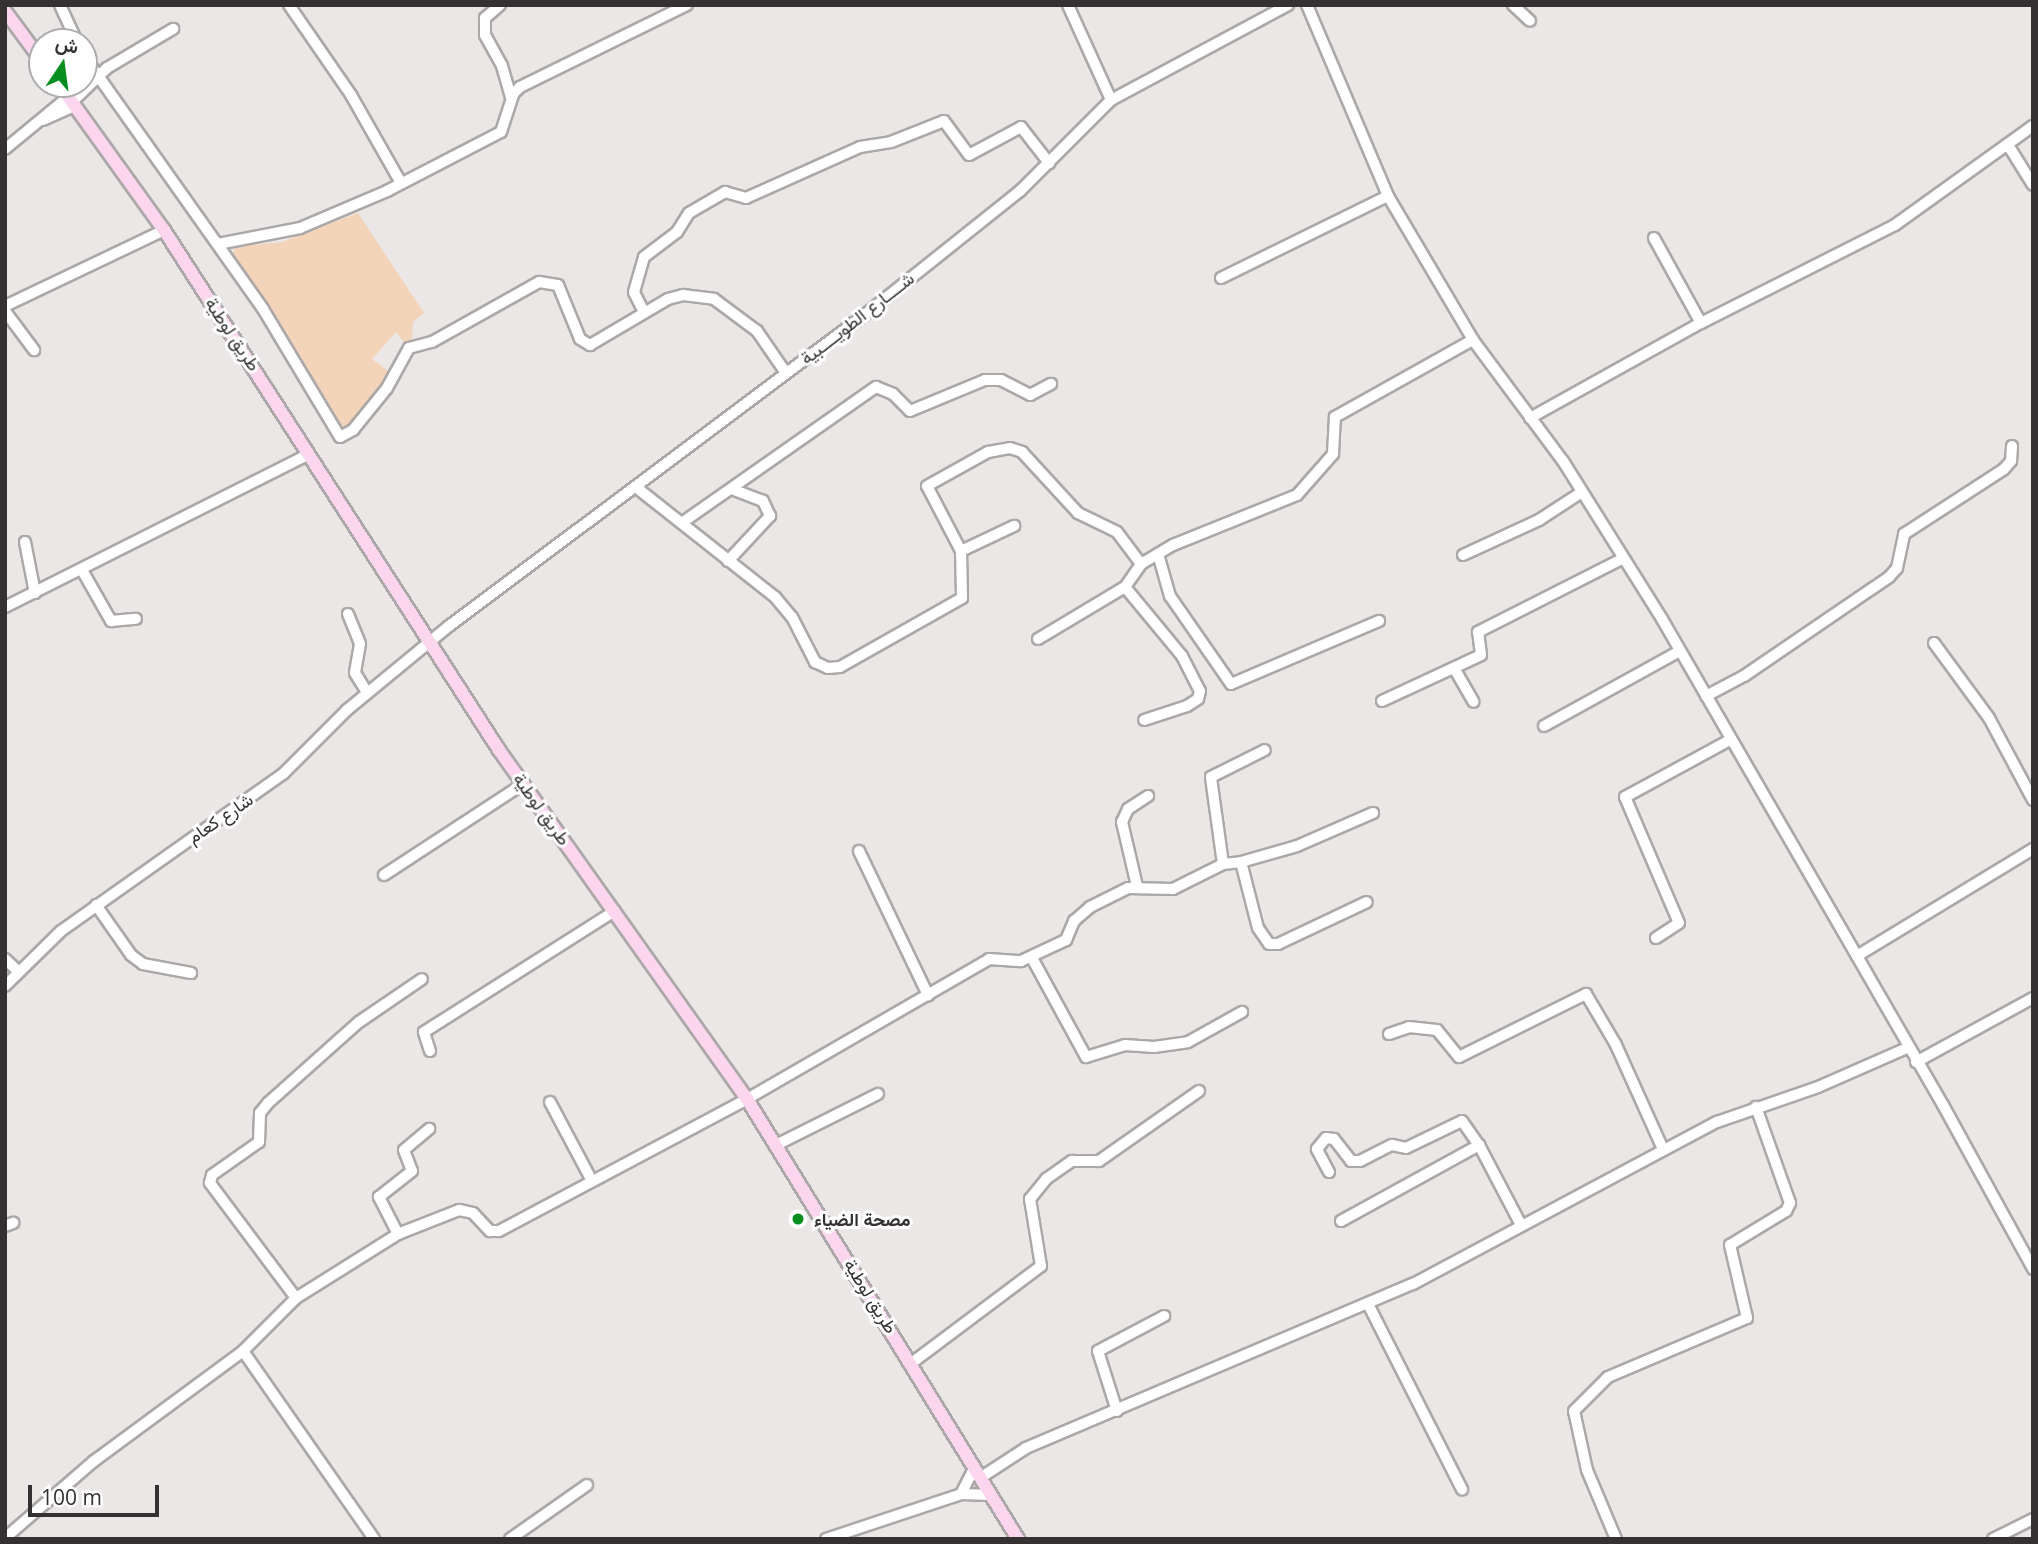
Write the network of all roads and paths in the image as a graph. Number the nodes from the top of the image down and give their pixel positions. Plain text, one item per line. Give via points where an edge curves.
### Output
1 (61, 5) edge
2 (289, 5) edge
3 (500, 5) edge
4 (687, 5) edge
5 (1068, 5) edge
6 (1288, 5) edge
7 (1307, 5) edge
8 (1513, 5) edge
9 (5, 11) edge
10 (1530, 21) dead end
11 (71, 28) edge
12 (173, 29) dead end
13 (28, 42) edge
14 (98, 79) edge
15 (98, 81) edge
16 (68, 98) edge
17 (76, 98) edge
18 (511, 98) junction
19 (1111, 100) junction
20 (71, 102) junction
21 (2033, 127) edge
22 (2008, 145) junction
23 (5, 149) edge
24 (1049, 163) junction
25 (401, 183) junction
26 (2033, 185) edge
27 (1388, 196) junction
28 (164, 230) junction
29 (1654, 238) dead end
30 (218, 244) junction
31 (1221, 278) dead end
32 (5, 309) edge
33 (644, 312) junction
34 (1701, 323) junction
35 (1473, 340) junction
36 (34, 350) dead end
37 (786, 373) junction
38 (1051, 384) dead end
39 (1530, 418) junction
40 (2012, 446) dead end
41 (309, 454) junction
42 (637, 488) junction
43 (731, 489) junction
44 (1582, 492) junction
45 (683, 522) junction
46 (1014, 526) dead end
47 (25, 542) dead end
48 (961, 551) junction
49 (1157, 554) junction
50 (1463, 555) dead end
51 (1622, 559) junction
52 (728, 561) junction
53 (1141, 564) junction
54 (82, 570) junction
55 (1125, 587) junction
56 (35, 593) junction
57 (5, 607) edge
58 (348, 614) dead end
59 (136, 619) dead end
60 (1379, 621) dead end
61 (1038, 639) dead end
62 (430, 642) junction
63 (1934, 643) dead end
64 (1680, 650) junction
65 (1454, 668) junction
66 (367, 692) junction
67 (1706, 696) junction
68 (1382, 701) dead end
69 (1474, 702) dead end
70 (1144, 720) dead end
71 (1544, 726) dead end
72 (1730, 740) junction
73 (1265, 750) dead end
74 (523, 784) junction
75 (1148, 796) dead end
76 (2033, 800) edge
77 (1374, 813) dead end
78 (2033, 849) edge
79 (859, 851) dead end
80 (1241, 862) junction
81 (1223, 864) junction
82 (384, 875) dead end
83 (1137, 886) junction
84 (1367, 902) dead end
85 (96, 905) junction
86 (615, 911) junction
87 (1656, 939) dead end
88 (1857, 956) junction
89 (1032, 958) junction
90 (5, 959) edge
91 (19, 972) junction
92 (191, 973) dead end
93 (422, 979) dead end
94 (5, 986) edge
95 (928, 995) junction
96 (2033, 998) edge
97 (1242, 1012) dead end
98 (1390, 1034) dead end
99 (1909, 1047) junction
100 (430, 1051) dead end
101 (1916, 1062) junction
102 (1199, 1091) dead end
103 (878, 1094) dead end
104 (747, 1099) junction
105 (550, 1102) dead end
106 (1756, 1107) junction
107 (429, 1129) dead end
108 (776, 1145) junction
109 (1479, 1145) junction
110 (1663, 1149) junction
111 (1329, 1172) dead end
112 (592, 1181) junction
113 (1341, 1221) dead end
114 (1521, 1225) junction
115 (398, 1234) junction
116 (2033, 1269) edge
117 (296, 1298) junction
118 (1368, 1304) junction
119 (1164, 1316) dead end
120 (243, 1351) junction
121 (913, 1362) junction
122 (1117, 1410) junction
123 (977, 1473) junction
124 (587, 1485) dead end
125 (1462, 1489) dead end
126 (961, 1494) junction
127 (991, 1495) junction
128 (2033, 1518) edge
129 (5, 1538) edge
130 (374, 1539) edge
131 (510, 1539) edge
132 (826, 1539) edge
133 (1018, 1539) edge
134 (1616, 1539) edge
135 (1993, 1539) edge

1 - 11 street
2 - 25 street via 351,95
3 - 18 street via 485,18 485,35 502,66
4 - 18 street via 528,82
5 - 19 street
6 - 19 street, شــــارع الطويــــبية
7 - 27 street
8 - 10 street
9 - 13 main road
12 - 14 street via 129,53
15 - 30 street
16 - 20 main road, طريق لوطية
17 - 20 street
18 - 25 street via 501,132
19 - 24 street, شــــارع الطويــــبية
20 - 23 street
20 - 28 main road, طريق لوطية
21 - 22 street
22 - 26 street
22 - 34 street via 1895,225
24 - 33 street via 1021,127 969,155 944,121 891,142 860,147 746,198 725,192 689,213 677,232 644,257 634,292
24 - 37 street, شــــارع الطويــــبية
25 - 30 street via 300,228
27 - 31 street
27 - 35 street
28 - 32 street
28 - 41 main road, طريق لوطية
29 - 34 street
30 - 33 street via 342,438 387,388 409,348 432,342 539,282 558,285 586,344 597,343
32 - 36 street
33 - 37 street via 683,295 714,299 757,331
34 - 39 street
35 - 39 street
35 - 49 street via 1335,417 1333,454 1297,495 1190,536
37 - 42 street, شــــارع الطويــــبية
38 - 43 street via 1030,395 1001,380 985,380 910,411 893,394 876,387
39 - 44 street
40 - 67 street via 2011,461 2004,469 1904,534 1897,568 1889,577 1744,676
41 - 54 street
41 - 62 main road, طريق لوطية
42 - 45 street
42 - 62 street, شــــارع الطويــــبية
43 - 45 street
43 - 52 street via 763,502 770,516
44 - 50 street via 1539,520
44 - 51 street
45 - 52 street
46 - 48 street
47 - 56 street
48 - 52 street via 962,598 840,667 828,668 808,652 784,606
48 - 53 street via 927,486 988,452 1010,448 1022,452 1078,513 1117,532
49 - 53 street
49 - 60 street via 1170,596 1231,684
51 - 64 street
51 - 65 street via 1478,632 1481,655
53 - 55 street
54 - 56 street
54 - 59 street via 111,621
55 - 61 street
55 - 70 street via 1182,656 1200,691 1198,699 1186,706
56 - 57 street
58 - 66 street via 360,645 355,673
62 - 66 street, شارع كعام
62 - 74 main road, طريق لوطية
63 - 76 street via 1989,718
64 - 67 street
64 - 71 street
65 - 68 street
65 - 69 street
66 - 85 street, شارع كعام via 284,773
67 - 72 street
72 - 87 street via 1625,797 1679,923
72 - 88 street
73 - 81 street via 1211,776
74 - 82 street
74 - 86 main road, طريق لوطية
75 - 83 street via 1128,809 1122,822
77 - 80 street via 1297,846
78 - 88 street
79 - 95 street
80 - 81 street
80 - 84 street via 1258,928 1269,944 1278,944
81 - 83 street via 1173,889
83 - 89 street via 1090,907 1074,921 1066,940
85 - 91 street, شارع كعام
85 - 92 street via 131,955 143,964
86 - 100 street via 424,1032
86 - 104 main road, طريق لوطية
88 - 99 street
89 - 95 street via 1021,961 995,956
89 - 97 street via 1070,1035 1088,1057 1125,1045 1188,1042
90 - 91 street
91 - 94 street, شارع كعام
93 - 117 street via 359,1022 268,1103 260,1113 259,1142 212,1175 210,1183
95 - 104 street
96 - 101 street
98 - 110 street via 1409,1027 1437,1030 1460,1057 1586,994 1616,1045
99 - 101 street
99 - 106 street via 1818,1087
101 - 116 street
102 - 121 street via 1099,1161 1072,1161 1046,1179 1030,1199 1041,1266
103 - 108 street
104 - 108 main road, طريق لوطية
104 - 112 street
105 - 112 street
106 - 110 street
106 - 134 street via 1790,1203 1786,1210 1730,1244 1749,1311 1747,1318 1608,1377 1574,1411 1587,1470
107 - 115 street via 404,1150 412,1171 379,1197
108 - 121 main road, طريق لوطية
109 - 111 street via 1462,1121 1406,1148 1392,1145 1360,1161 1351,1161 1334,1139 1326,1138 1317,1149
109 - 113 street
109 - 114 street
110 - 114 street
112 - 115 street via 496,1232 473,1213 458,1210
114 - 118 street
115 - 117 street
117 - 120 street
118 - 122 street
118 - 125 street
119 - 122 street via 1097,1351
120 - 129 street via 94,1461
120 - 130 street
121 - 123 main road, طريق لوطية
122 - 123 street
123 - 126 street
123 - 127 main road, طريق لوطية
124 - 131 street
126 - 127 street
126 - 132 street
127 - 133 main road, طريق لوطية
128 - 135 street

